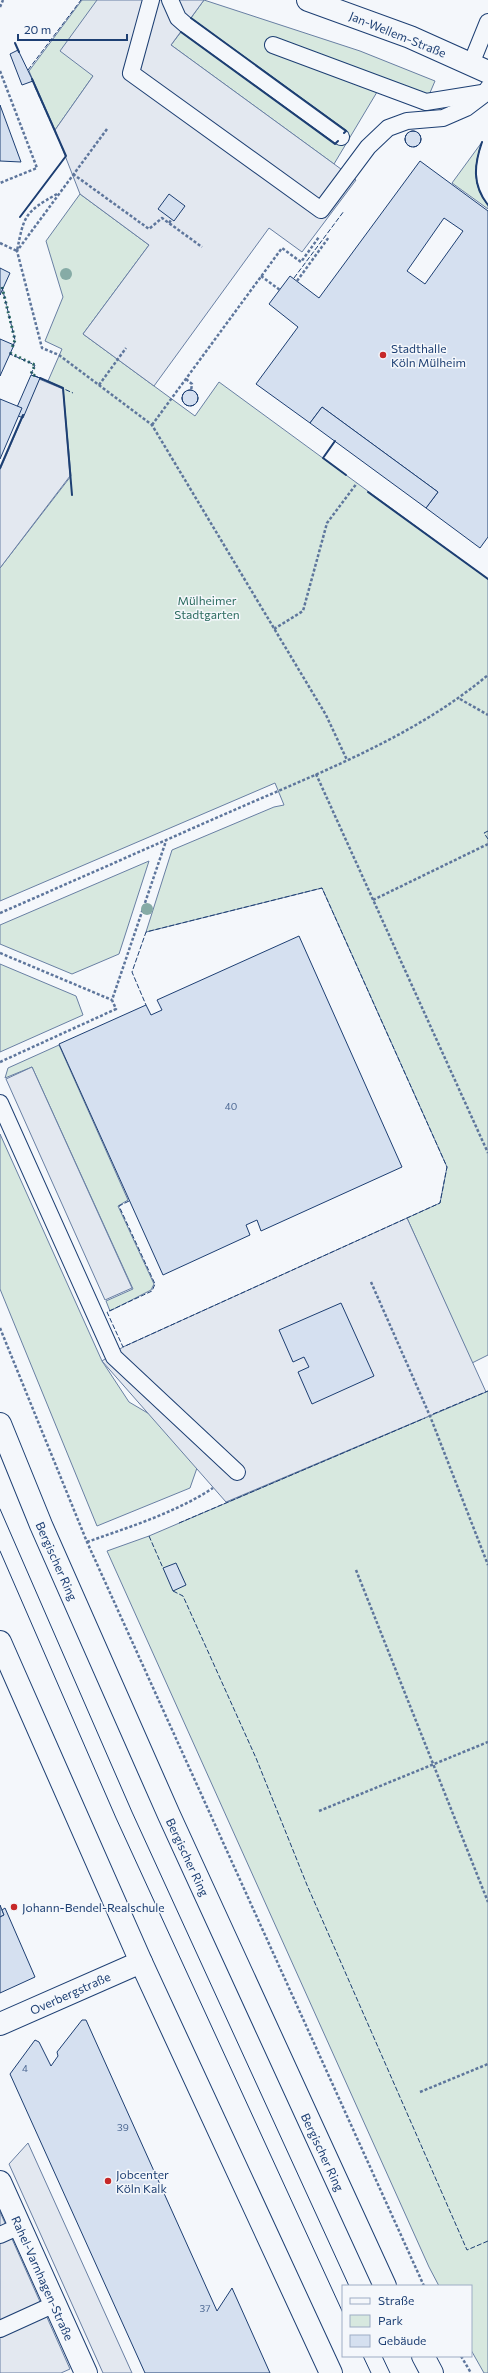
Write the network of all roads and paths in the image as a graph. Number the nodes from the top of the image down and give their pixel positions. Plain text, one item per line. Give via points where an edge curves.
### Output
1 (3, 0) edge
2 (151, 0) edge
3 (170, 0) edge
4 (308, 0) edge
5 (0, 6) edge
6 (488, 22) edge
7 (273, 45) dead end
8 (0, 71) edge
9 (483, 79) edge
10 (107, 130) dead end
11 (341, 137) dead end
12 (73, 174) junction
13 (0, 182) edge
14 (59, 193) junction
15 (172, 219) dead end
16 (169, 223) junction
17 (322, 233) dead end
18 (332, 233) dead end
19 (0, 243) edge
20 (202, 247) dead end
21 (17, 251) junction
22 (261, 276) junction
23 (297, 281) dead end
24 (280, 290) dead end
25 (126, 348) dead end
26 (186, 379) junction
27 (99, 385) junction
28 (191, 391) dead end
29 (152, 425) junction
30 (357, 483) dead end
31 (274, 629) junction
32 (488, 674) edge
33 (460, 699) junction
34 (488, 715) edge
35 (347, 760) junction
36 (316, 774) junction
37 (166, 840) junction
38 (488, 844) edge
39 (373, 900) junction
40 (0, 913) edge
41 (0, 953) edge
42 (112, 1000) junction
43 (0, 1062) edge
44 (0, 1103) edge
45 (488, 1153) edge
46 (371, 1282) dead end
47 (0, 1328) edge
48 (0, 1424) edge
49 (237, 1472) joint
50 (87, 1542) junction
51 (488, 1565) edge
52 (356, 1570) dead end
53 (0, 1642) edge
54 (488, 1742) edge
55 (433, 1764) junction
56 (319, 1811) dead end
57 (488, 1902) edge
58 (141, 1962) junction
59 (0, 2024) edge
60 (488, 2064) edge
61 (420, 2092) dead end
62 (0, 2182) edge
63 (20, 2226) junction
64 (0, 2235) edge
65 (385, 2285) edge
66 (424, 2285) edge
67 (55, 2304) junction
68 (0, 2329) edge
69 (424, 2357) edge
70 (462, 2357) edge
71 (86, 2373) edge
72 (331, 2373) edge
73 (432, 2373) edge
74 (471, 2373) edge

1 - 5 path
2 - 9 lane via 131,73 321,210 368,147 388,128 407,121 443,118 466,108
3 - 11 lane via 178,18 186,25
4 - 9 main road, Jan-Wellem-Straße via 410,37
6 - 9 lane
7 - 9 lane via 426,102
8 - 13 path via 37,168
10 - 12 path
12 - 14 path
12 - 16 path via 149,229 162,218
14 - 21 path
14 - 21 path via 33,207 23,222
15 - 16 path
16 - 20 path
17 - 22 path via 301,262 282,248
18 - 23 path
19 - 21 path
21 - 27 path via 42,348 59,355
22 - 24 path
22 - 26 path
25 - 27 path
26 - 28 path via 192,384
26 - 29 path
27 - 29 path
29 - 31 path
30 - 31 path via 327,523 302,611
31 - 35 path via 326,715
32 - 33 path
33 - 34 path
33 - 35 path via 405,732
35 - 36 path
36 - 37 path
36 - 39 path
37 - 40 path
37 - 42 path
38 - 39 path
39 - 45 path
41 - 42 path
42 - 43 path via 116,1009
44 - 49 lane via 114,1357
46 - 51 path via 430,1416
47 - 50 path
48 - 65 main road, Bergischer Ring via 41,1525 169,1815
49 - 50 path via 201,1496 143,1522
50 - 66 path
52 - 55 path
53 - 58 main road
54 - 55 path
55 - 56 path
55 - 57 path
58 - 59 main road, Overbergstraße
58 - 72 main road
60 - 61 path
62 - 63 main road, Rahel-Varnhagen-Straße
63 - 64 lane
63 - 67 main road, Rahel-Varnhagen-Straße
67 - 68 lane
67 - 71 main road, Rahel-Varnhagen-Straße
69 - 73 main road
70 - 74 path

